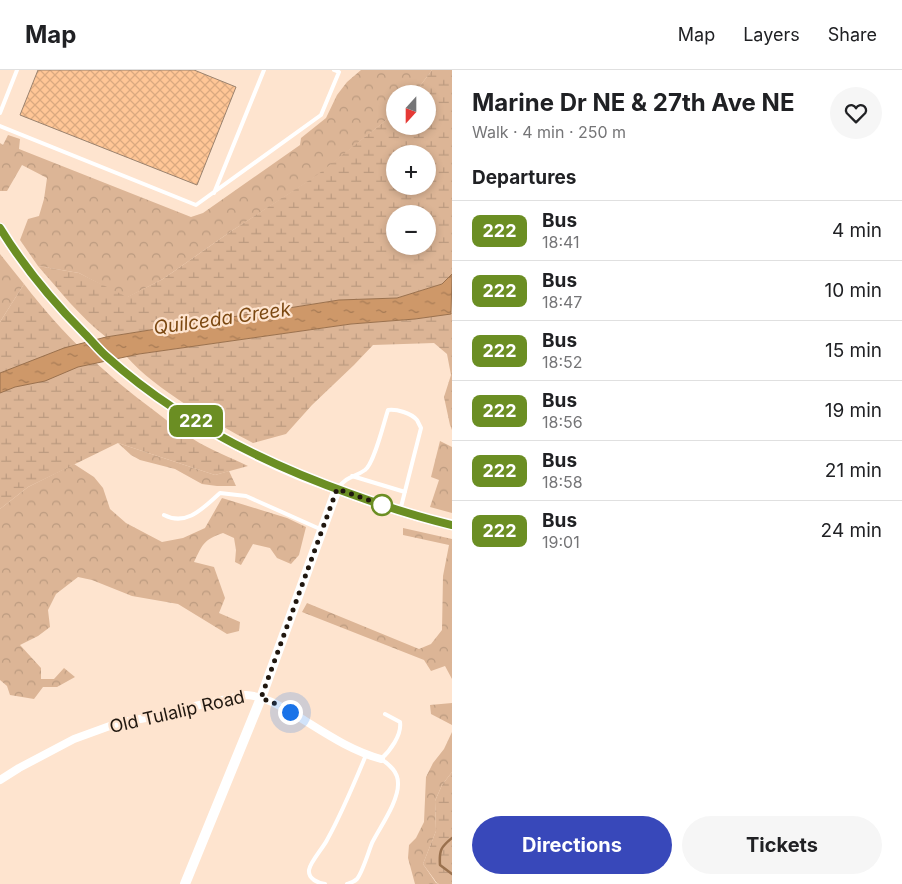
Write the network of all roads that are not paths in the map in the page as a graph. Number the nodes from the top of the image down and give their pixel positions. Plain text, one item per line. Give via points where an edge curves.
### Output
1 (17, 70) edge
2 (334, 70) edge
3 (262, 71) edge
4 (6, 97) junction
5 (0, 98) edge
6 (0, 113) edge
7 (0, 126) edge
8 (214, 193) junction
9 (2, 232) edge
10 (352, 476) junction
11 (337, 489) junction
12 (405, 492) junction
13 (400, 511) junction
14 (164, 515) dead end
15 (452, 525) edge
16 (322, 530) junction
17 (261, 698) junction
18 (385, 714) dead end
19 (366, 756) junction
20 (381, 760) junction
21 (0, 780) edge
22 (185, 884) edge
23 (325, 884) edge
24 (346, 884) edge

1 - 4 lane
2 - 8 lane via 339,72 321,115
3 - 8 lane
4 - 5 lane
4 - 6 lane
7 - 8 lane via 196,205
9 - 11 main road via 44,291 105,355 137,382 210,430 259,456
10 - 11 lane
10 - 12 lane
10 - 12 lane via 366,469 372,460 388,410 393,409 408,414 418,421 421,428
11 - 13 main road
11 - 16 main road
12 - 13 lane
13 - 15 main road
14 - 16 lane via 183,519 197,514 220,493 246,496
16 - 17 main road
17 - 19 street, Old Tulalip Road
17 - 21 street, Old Tulalip Road via 237,696 118,723 74,739
17 - 22 main road
18 - 20 lane via 400,722 401,728
19 - 20 street, Old Tulalip Road
19 - 23 lane via 327,841 309,870 314,880
20 - 24 lane via 394,769 398,780 396,796 360,872 354,881

